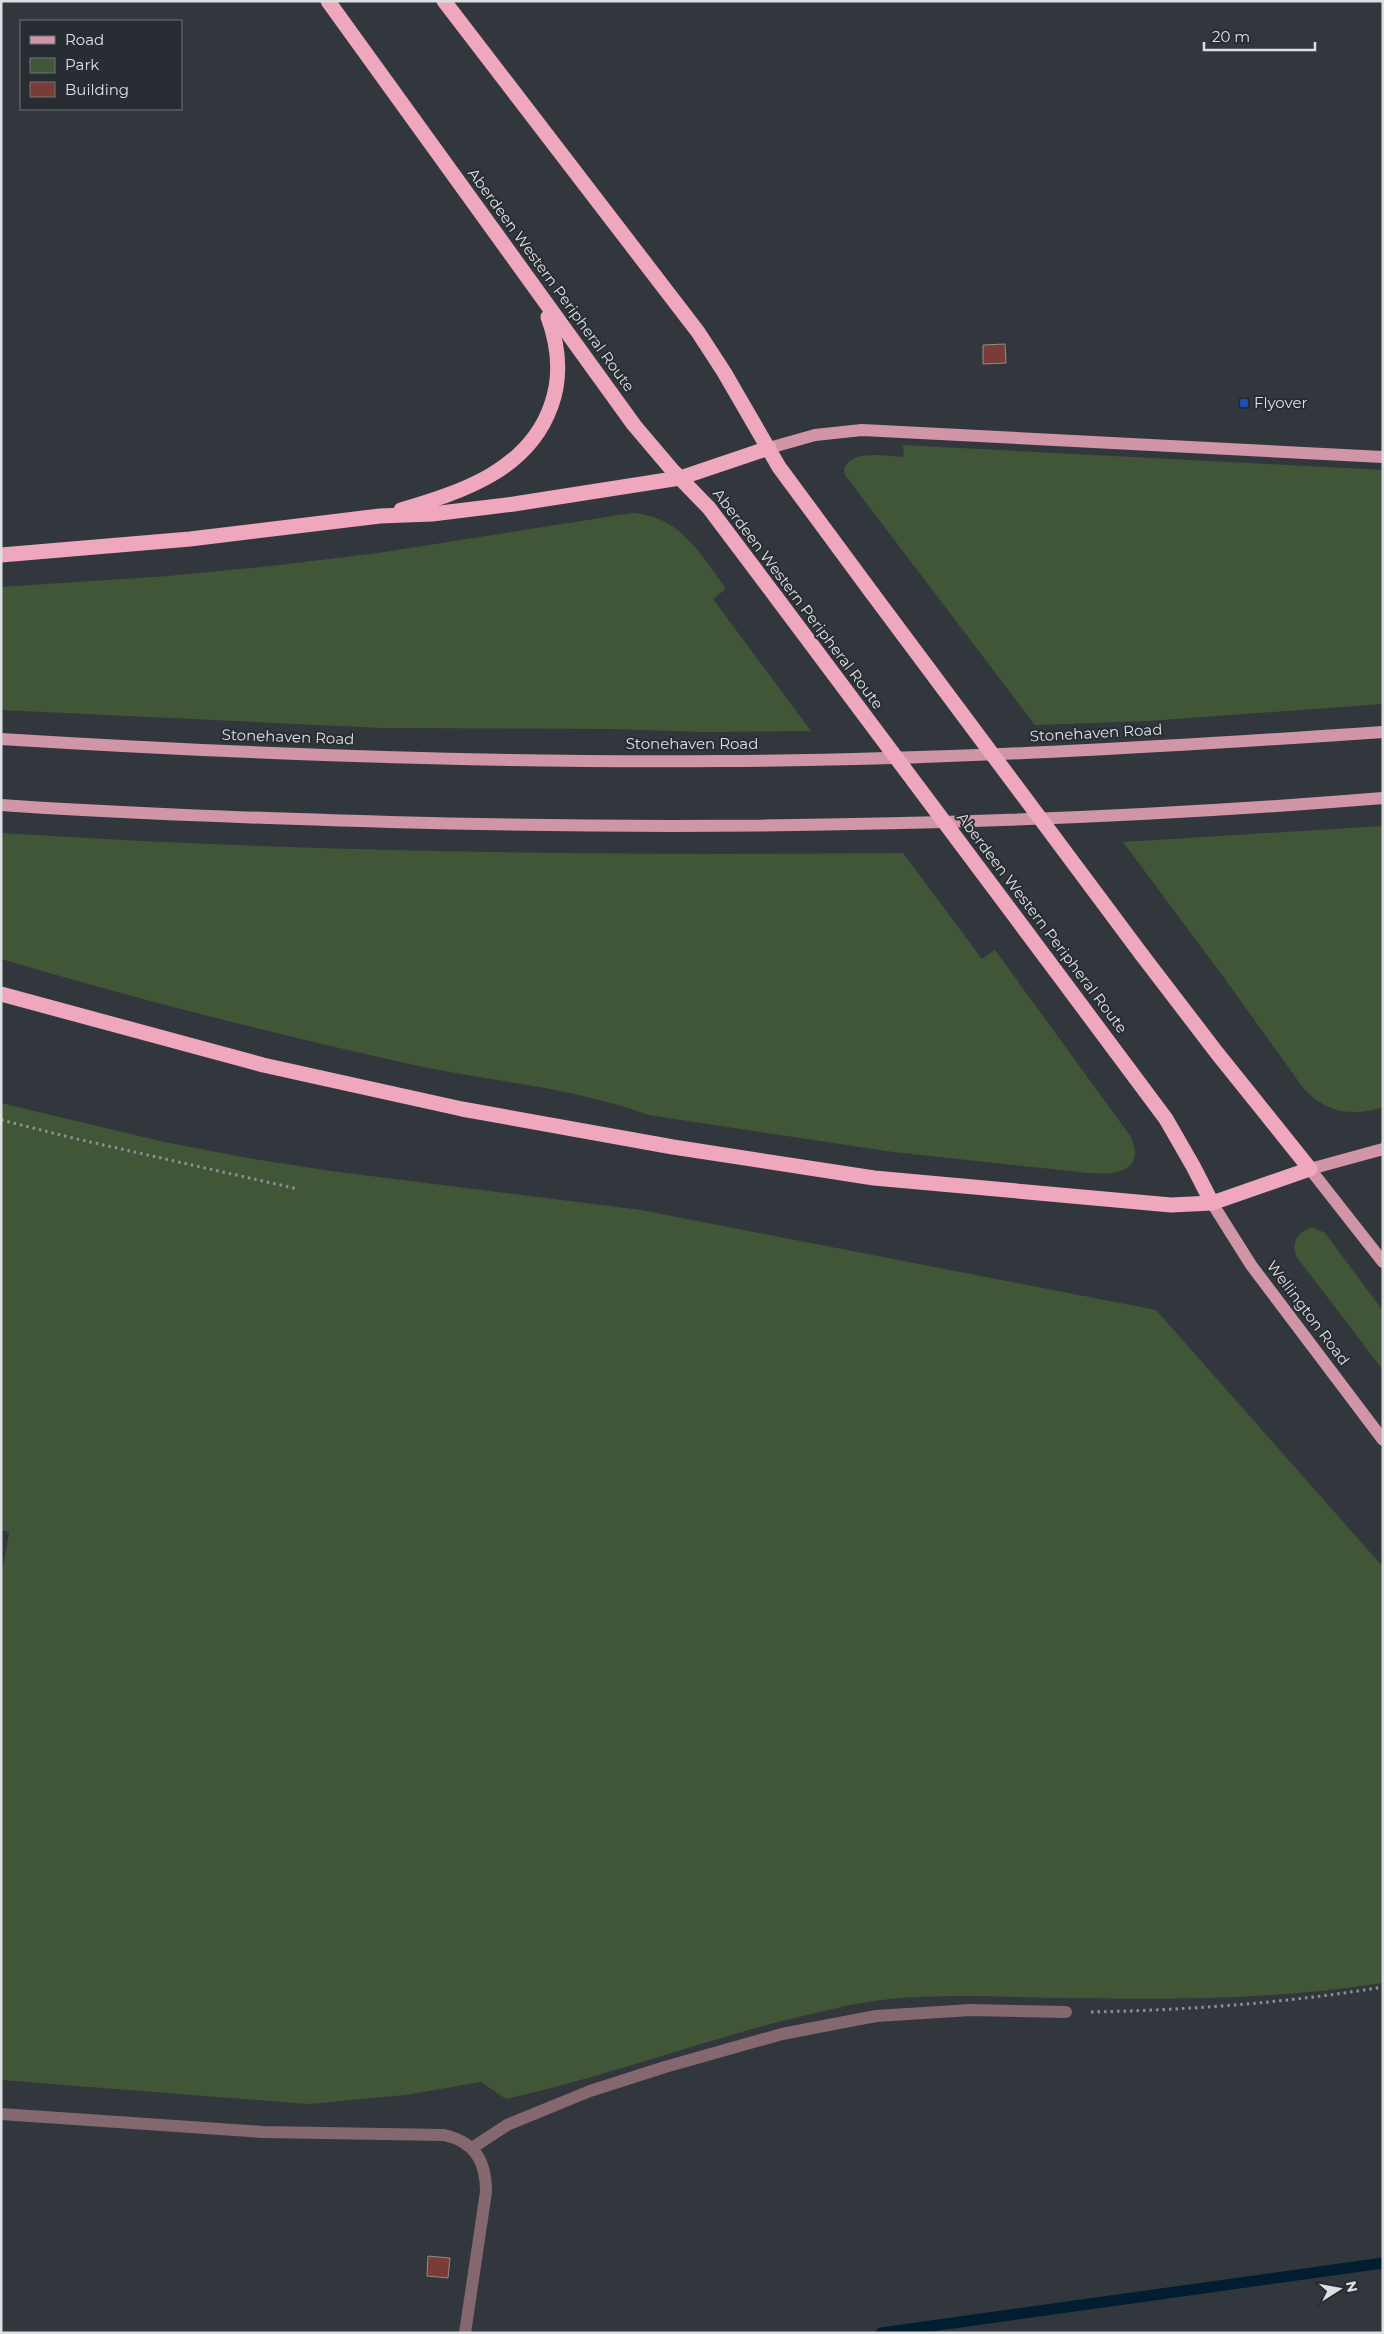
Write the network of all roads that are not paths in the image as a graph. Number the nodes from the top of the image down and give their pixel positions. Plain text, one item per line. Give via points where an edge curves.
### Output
1 (328, 1) edge
2 (444, 1) edge
3 (534, 289) junction
4 (769, 448) junction
5 (1383, 457) edge
6 (680, 478) junction
7 (380, 516) junction
8 (1, 555) edge
9 (1383, 732) edge
10 (1, 739) edge
11 (1383, 798) edge
12 (1, 805) edge
13 (1, 994) edge
14 (1383, 1149) edge
15 (1310, 1169) junction
16 (1212, 1203) junction
17 (1383, 1262) edge
18 (1383, 1440) edge
19 (1066, 2012) road end
20 (1, 2114) edge
21 (472, 2148) junction
22 (465, 2333) edge

1 - 3 highway, Aberdeen Western Peripheral Route
2 - 4 highway via 698,332
3 - 6 highway, Aberdeen Western Peripheral Route via 634,426
3 - 7 highway via 556,338 558,356 555,395 540,432 526,450 496,473 450,494
4 - 5 main road via 815,435 862,430
4 - 6 highway
4 - 15 highway, bridge via 791,485 1142,955
6 - 7 highway via 472,510
6 - 16 highway, Aberdeen Western Peripheral Route, bridge via 722,524 1166,1119
7 - 8 highway via 190,539
9 - 10 main road, Stonehaven Road via 1055,752 722,761 362,756
11 - 12 main road via 1103,816 742,826 323,820
13 - 16 highway via 263,1065 462,1109 673,1147 874,1178 1171,1205
14 - 15 main road
15 - 16 highway
15 - 17 main road
16 - 18 main road, Wellington Road via 1251,1264
19 - 21 street via 971,2010 886,2016 782,2034 590,2091 507,2125
20 - 21 street via 263,2132 444,2135
21 - 22 street via 482,2161 486,2192

